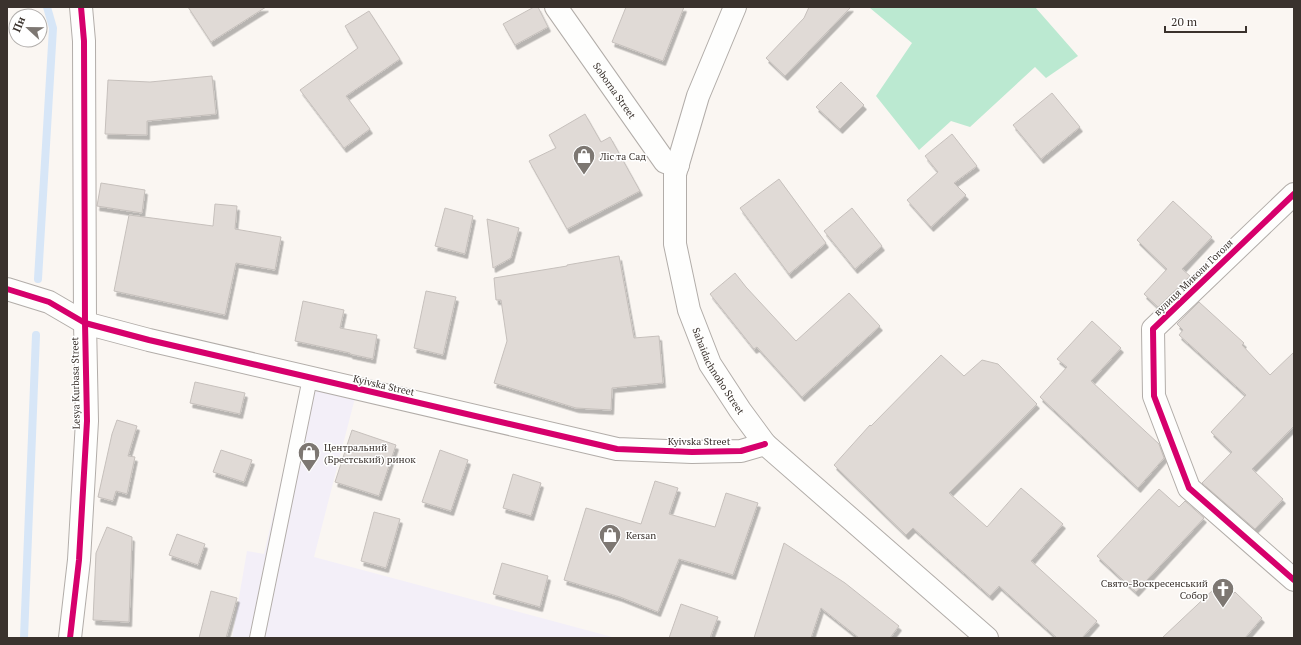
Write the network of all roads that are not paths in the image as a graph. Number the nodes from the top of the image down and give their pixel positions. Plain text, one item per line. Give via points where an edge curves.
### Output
1 (81, 7) edge
2 (556, 7) edge
3 (735, 7) edge
4 (678, 165) junction
5 (1294, 194) edge
6 (7, 290) edge
7 (85, 323) junction
8 (310, 378) junction
9 (765, 444) junction
10 (1294, 580) edge
11 (70, 638) edge
12 (257, 638) edge
13 (987, 638) edge

1 - 7 street, Lesya Kurbasa Street via 84,41
2 - 4 street, Soborna Street via 665,162
3 - 4 street, Sahaidachnoho Street via 698,96
4 - 9 street, Sahaidachnoho Street via 675,174 675,244 689,310 710,364
5 - 10 street, вулиця Миколи Гоголя via 1153,329 1154,396 1189,488
6 - 7 street, Kyivska Street via 49,302
7 - 8 street, Kyivska Street
7 - 11 street, Lesya Kurbasa Street via 87,421 79,560
8 - 9 street, Kyivska Street via 617,449 741,451
8 - 12 lane
9 - 13 street, Sahaidachnoho Street

